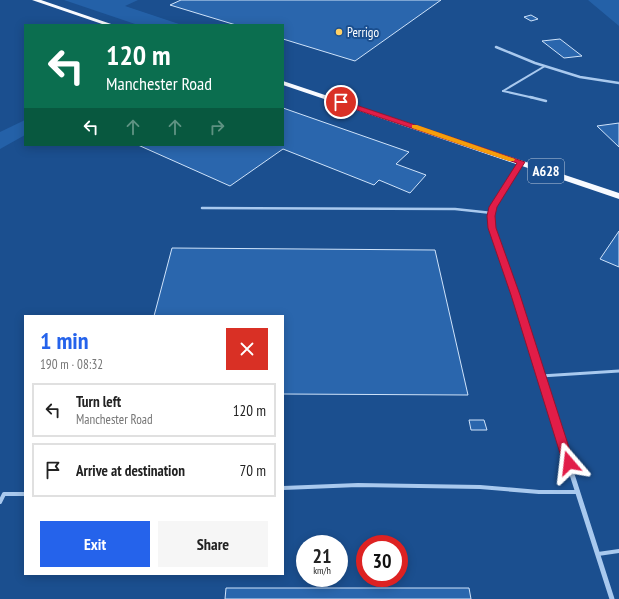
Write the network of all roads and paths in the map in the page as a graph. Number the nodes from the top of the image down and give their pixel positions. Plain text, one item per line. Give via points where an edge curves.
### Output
1 (35, 0) edge
2 (108, 24) edge
3 (496, 47) dead end
4 (545, 66) junction
5 (284, 83) edge
6 (619, 83) edge
7 (546, 101) dead end
8 (521, 162) junction
9 (619, 196) edge
10 (202, 208) dead end
11 (492, 212) junction
12 (619, 371) edge
13 (541, 376) junction
14 (284, 488) edge
15 (578, 492) junction
16 (24, 494) edge
17 (0, 502) edge
18 (619, 551) edge
19 (598, 554) junction
20 (612, 599) edge

1 - 2 highway
3 - 4 street
4 - 6 street via 580,77
4 - 7 lane via 503,91
5 - 8 highway, A628
8 - 9 highway, A628
8 - 11 street
10 - 11 lane via 456,209
11 - 13 street via 492,228
12 - 13 lane
13 - 15 street
14 - 15 lane via 480,487
15 - 19 street
16 - 17 lane via 4,494
18 - 19 lane
19 - 20 street

